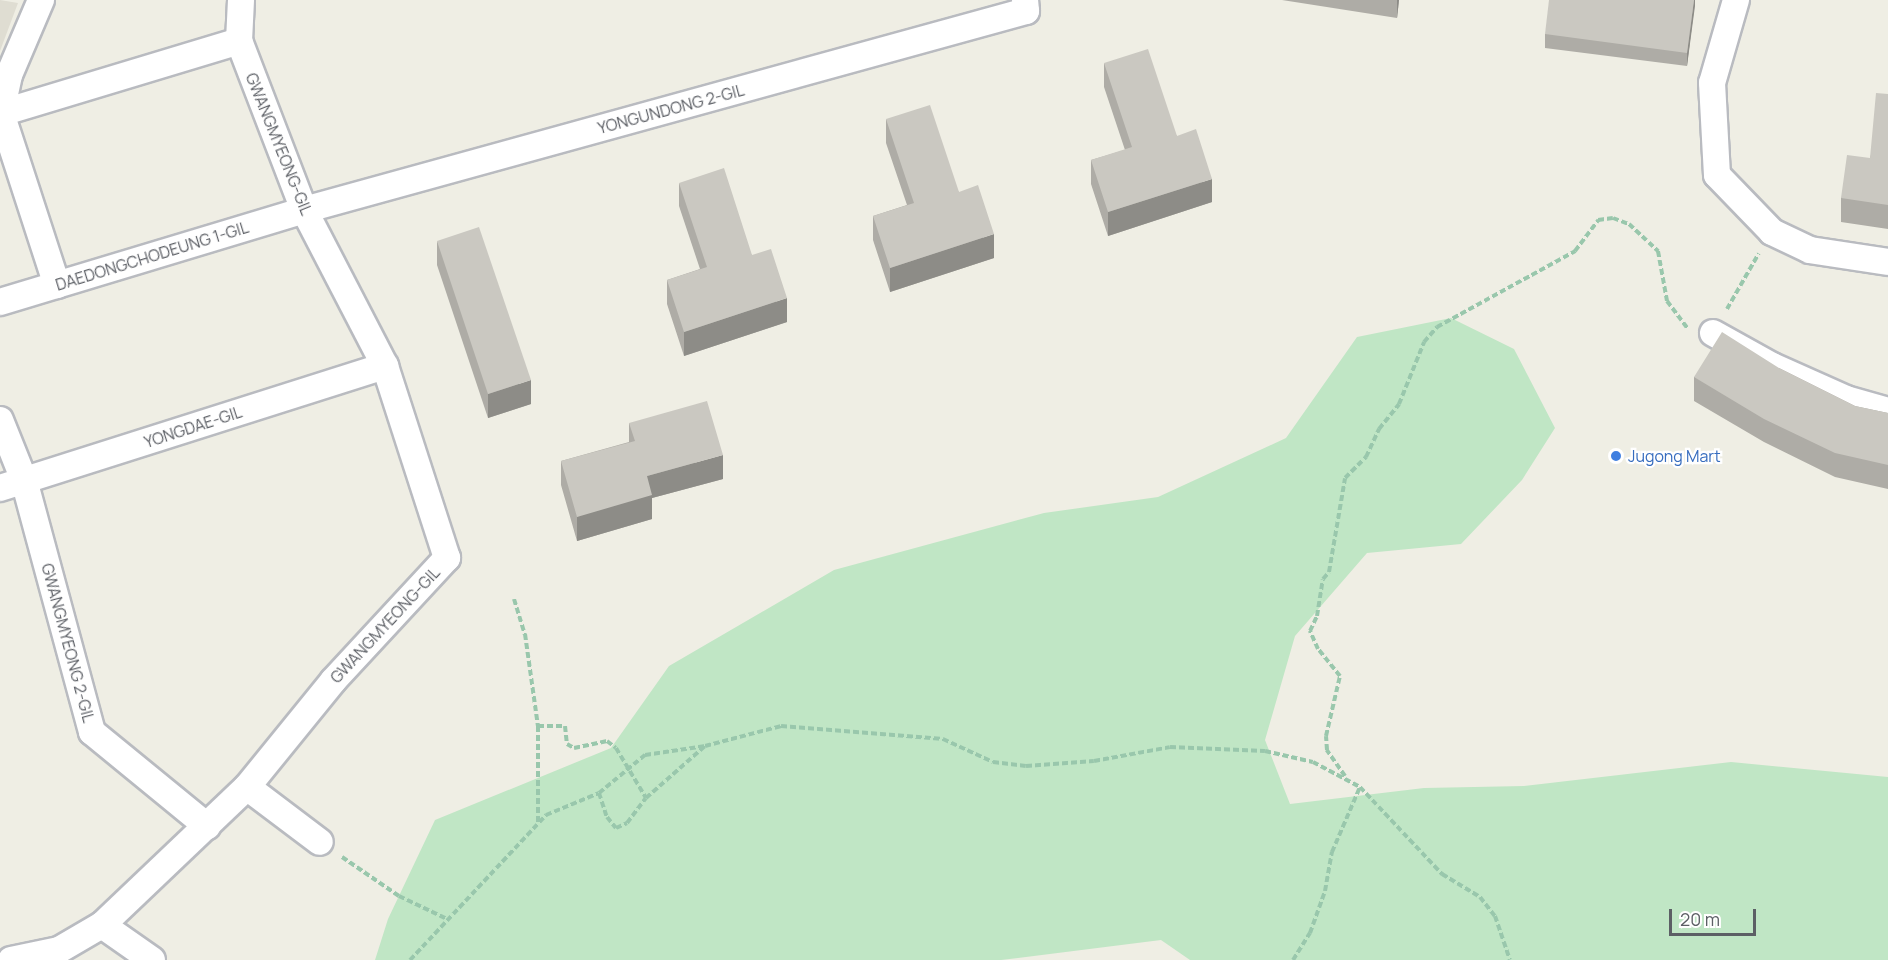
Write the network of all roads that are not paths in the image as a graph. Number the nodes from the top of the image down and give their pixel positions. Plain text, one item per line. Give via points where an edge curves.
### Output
1 (41, 0) edge
2 (241, 0) edge
3 (1025, 0) edge
4 (1736, 0) edge
5 (238, 41) junction
6 (1, 113) edge
7 (304, 210) junction
8 (1888, 262) edge
9 (57, 285) junction
10 (0, 302) edge
11 (1713, 333) road end
12 (385, 366) junction
13 (1888, 411) edge
14 (0, 420) edge
15 (24, 480) junction
16 (0, 488) edge
17 (247, 787) junction
18 (207, 826) junction
19 (320, 842) road end
20 (102, 925) junction
21 (11, 960) edge
22 (152, 960) edge

1 - 6 street via 9,75
2 - 5 street, GWANGMYEONG-GIL
3 - 7 street, YONGUNDONG 2-GIL via 1026,11
4 - 8 street via 1712,83 1717,175 1772,232 1809,250
5 - 6 street
5 - 7 street, GWANGMYEONG-GIL
6 - 9 street
7 - 9 street, DAEDONGCHODEUNG 1-GIL
7 - 12 street, GWANGMYEONG-GIL
9 - 10 street, DAEDONGCHODEUNG 1-GIL
11 - 13 street via 1772,366 1846,399
12 - 15 street, YONGDAE-GIL
12 - 17 street, GWANGMYEONG-GIL via 447,558 333,681
14 - 15 street, GWANGMYEONG 2-GIL
15 - 16 street, YONGDAE-GIL
15 - 18 street, GWANGMYEONG 2-GIL via 92,732
17 - 18 street, GWANGMYEONG-GIL
17 - 19 street
18 - 20 street, GWANGMYEONG-GIL
20 - 21 street, GWANGMYEONG-GIL via 59,950
20 - 22 street

